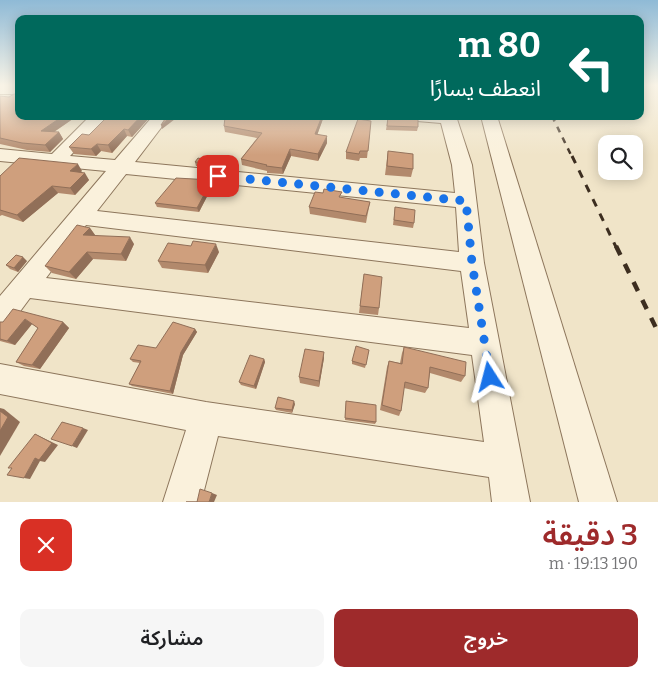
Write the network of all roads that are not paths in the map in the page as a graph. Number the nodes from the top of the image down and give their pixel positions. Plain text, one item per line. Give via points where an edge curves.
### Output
1 (96, 120) edge
2 (159, 120) edge
3 (449, 120) edge
4 (490, 120) edge
5 (0, 155) edge
6 (57, 159) junction
7 (123, 166) junction
8 (466, 201) junction
9 (82, 217) junction
10 (472, 263) junction
11 (14, 289) edge
12 (0, 316) edge
13 (485, 343) junction
14 (0, 379) edge
15 (206, 418) junction
16 (504, 462) junction
17 (182, 502) edge
18 (511, 502) edge
19 (598, 502) edge

1 - 6 street
2 - 7 street
3 - 8 street via 462,165
4 - 19 street
5 - 6 street
6 - 7 street
7 - 8 street
7 - 9 street
8 - 10 street
9 - 10 street
9 - 11 street
10 - 13 street
11 - 12 street
11 - 13 street
13 - 16 street
14 - 15 street
15 - 16 street
15 - 17 street
16 - 18 street

